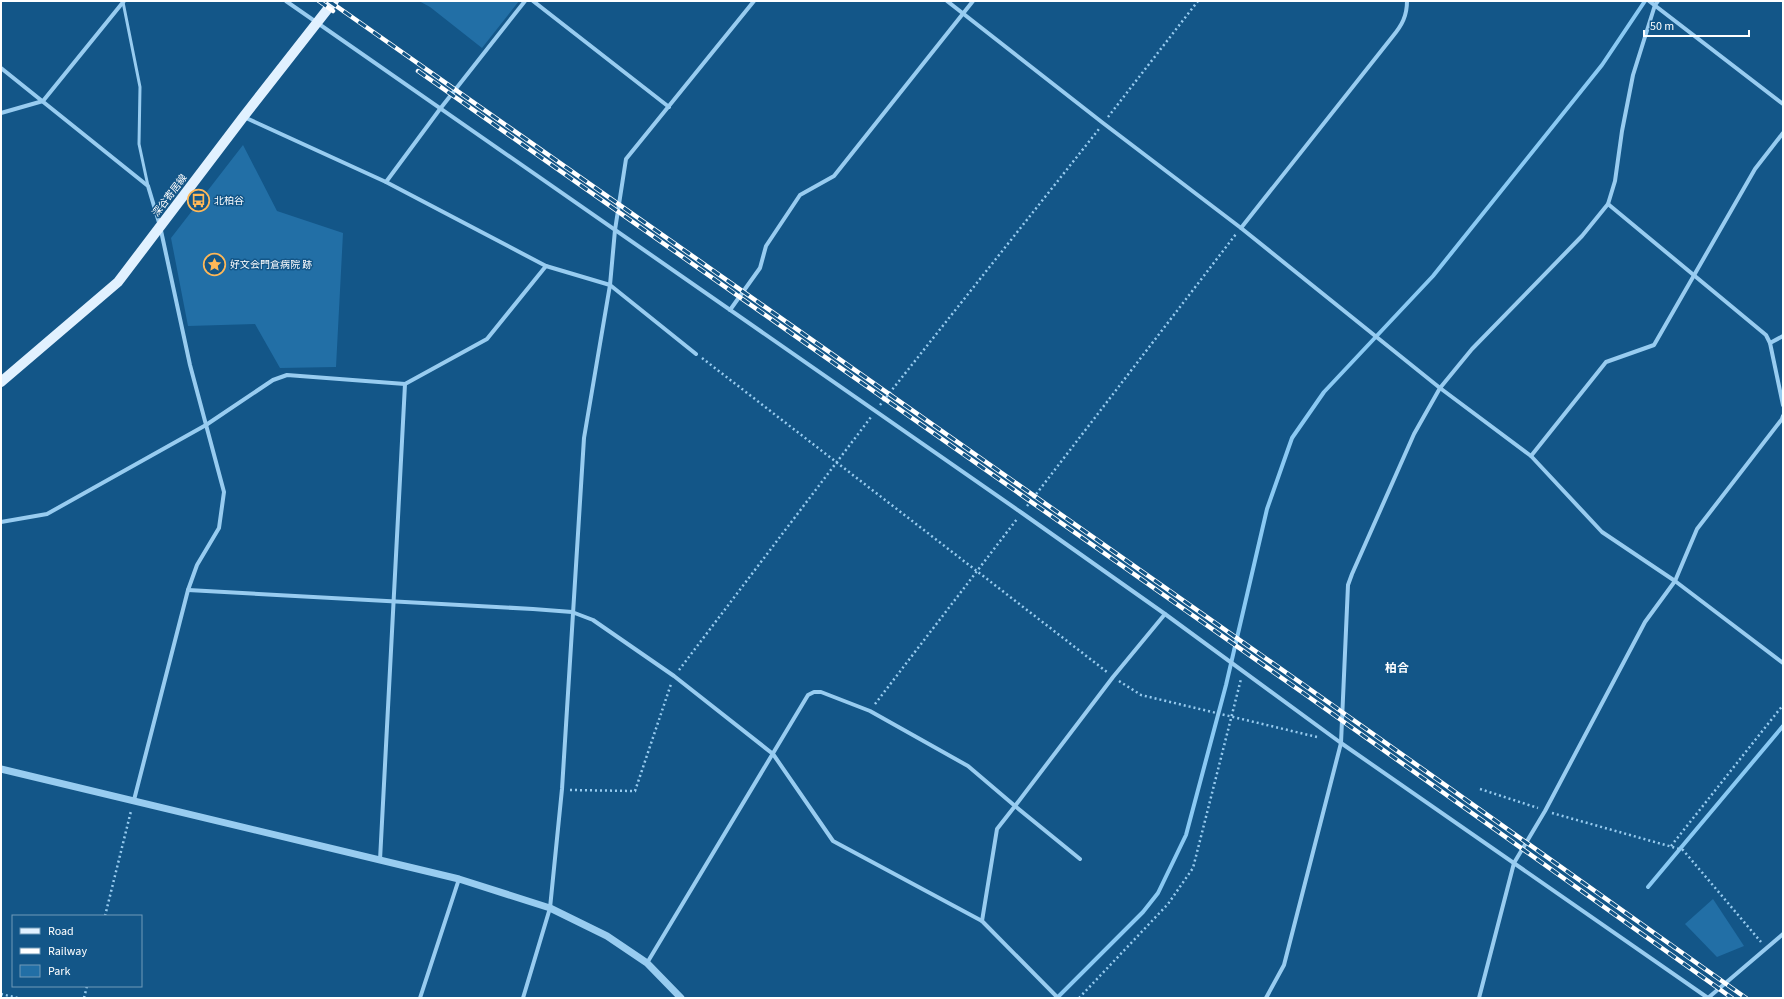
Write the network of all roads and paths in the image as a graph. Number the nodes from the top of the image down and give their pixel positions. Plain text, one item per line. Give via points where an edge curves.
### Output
1 (286, 1) edge
2 (334, 1) edge
3 (525, 1) edge
4 (533, 1) edge
5 (754, 1) edge
6 (947, 1) edge
7 (973, 1) edge
8 (1407, 1) edge
9 (1649, 1) edge
10 (1658, 1) edge
11 (123, 2) edge
12 (1655, 5) junction
13 (962, 13) junction
14 (317, 24) junction
15 (1, 68) edge
16 (44, 101) junction
17 (1783, 104) edge
18 (669, 107) junction
19 (440, 109) junction
20 (1, 113) edge
21 (244, 116) junction
22 (1783, 133) edge
23 (386, 182) junction
24 (148, 186) junction
25 (1608, 204) junction
26 (160, 226) junction
27 (1241, 228) junction
28 (615, 230) junction
29 (546, 266) junction
30 (1693, 276) junction
31 (610, 285) junction
32 (730, 310) junction
33 (1783, 336) edge
34 (1770, 343) junction
35 (696, 354) joint
36 (1, 382) edge
37 (405, 384) junction
38 (1440, 388) junction
39 (1783, 405) edge
40 (1783, 416) edge
41 (206, 425) junction
42 (1530, 456) junction
43 (1022, 513) junction
44 (1, 522) edge
45 (977, 572) junction
46 (1675, 581) junction
47 (188, 590) junction
48 (395, 602) junction
49 (572, 612) junction
50 (1165, 614) junction
51 (1783, 663) edge
52 (1243, 671) junction
53 (1114, 677) junction
54 (1783, 705) edge
55 (870, 711) junction
56 (1231, 717) junction
57 (1319, 738) dead end
58 (1341, 743) junction
59 (774, 754) junction
60 (1, 769) edge
61 (1480, 789) dead end
62 (134, 800) junction
63 (1015, 806) junction
64 (1545, 811) junction
65 (1671, 846) junction
66 (1080, 859) dead end
67 (380, 860) junction
68 (1514, 863) junction
69 (458, 879) junction
70 (550, 908) junction
71 (105, 915) edge
72 (982, 921) junction
73 (1783, 934) edge
74 (1765, 947) junction
75 (647, 963) junction
76 (87, 987) edge
77 (1, 994) edge
78 (18, 998) edge
79 (84, 998) edge
80 (420, 998) edge
81 (523, 998) edge
82 (681, 998) edge
83 (1058, 998) edge
84 (1079, 998) edge
85 (1266, 998) edge
86 (1479, 998) edge
87 (1708, 998) edge

1 - 14 street
2 - 14 main road, 深谷寄居線
3 - 19 street
4 - 18 street
5 - 18 street
6 - 13 street
7 - 13 street
8 - 27 street via 1407,11 1393,36
9 - 12 street
10 - 12 street
11 - 16 street
11 - 24 lane via 140,87 139,144
12 - 17 street
12 - 25 street via 1633,75 1615,181
13 - 27 street
13 - 32 street via 834,176 800,195 766,246 760,268
14 - 19 street
14 - 21 main road, 深谷寄居線
15 - 16 street
16 - 20 street
16 - 24 street
18 - 28 street via 626,159
19 - 23 street
19 - 28 street
21 - 23 street
21 - 26 main road, 深谷寄居線
22 - 30 street via 1755,169
23 - 29 street
24 - 26 street
25 - 30 street
25 - 38 street via 1582,236 1472,348
26 - 36 main road, 深谷寄居線 via 118,282
26 - 41 street via 190,365
27 - 38 street
27 - 43 path
28 - 31 street
28 - 32 street
29 - 31 street
29 - 37 street via 487,339
30 - 34 street via 1766,335
30 - 42 street via 1654,345 1606,362
31 - 35 street
31 - 49 street via 584,438
32 - 43 street
33 - 34 street
34 - 39 street
35 - 45 path
37 - 41 street via 287,375 273,380
37 - 48 street
38 - 42 street
38 - 58 street via 1414,434 1348,585
40 - 46 street via 1697,529
41 - 44 street via 46,514
41 - 47 street via 224,492 219,528 197,565
42 - 46 street via 1602,532
43 - 45 path
43 - 50 street
45 - 53 path
45 - 55 path
46 - 51 street
46 - 64 street via 1645,622
47 - 48 street
47 - 62 street
48 - 49 street
48 - 67 street
49 - 59 street via 593,620 674,676
49 - 70 street via 562,789
50 - 52 street
50 - 53 street
52 - 56 path
52 - 58 street
53 - 56 path via 1141,695
53 - 63 street
54 - 65 path
55 - 59 street via 821,692 814,692 808,695
55 - 63 street via 968,766
56 - 57 path
56 - 84 path via 1193,868 1168,904
58 - 68 street
58 - 85 street via 1284,965
59 - 72 street via 834,841
59 - 75 street
60 - 62 street
61 - 64 path
62 - 67 street
62 - 71 path
63 - 66 street
63 - 72 street via 997,829
64 - 65 path
64 - 68 street
65 - 74 path via 1683,850
67 - 69 street
68 - 86 street
68 - 87 street
69 - 70 street
69 - 80 street
70 - 75 street via 606,936
70 - 81 street
72 - 83 street
73 - 74 street
74 - 87 street
75 - 82 street
76 - 79 path
77 - 78 path

